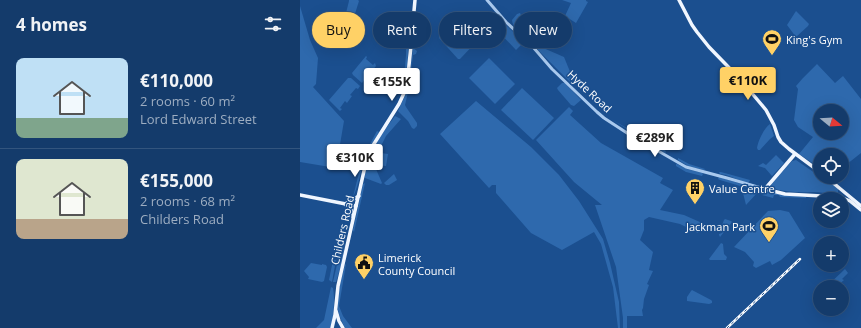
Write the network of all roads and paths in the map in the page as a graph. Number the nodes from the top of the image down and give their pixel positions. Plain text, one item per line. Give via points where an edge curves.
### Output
1 (415, 0) edge
2 (487, 0) edge
3 (679, 0) edge
4 (795, 154) junction
5 (813, 167) edge
6 (835, 184) edge
7 (765, 189) junction
8 (842, 190) joint
9 (300, 195) edge
10 (359, 196) junction
11 (813, 196) edge
12 (849, 201) edge
13 (345, 204) junction
14 (356, 206) junction
15 (861, 206) edge
16 (861, 210) edge
17 (354, 218) junction
18 (336, 308) junction
19 (332, 328) edge
20 (343, 328) edge

1 - 10 main road, Childers Road via 407,84 399,104 368,154
2 - 7 street, Hyde Road via 552,69 607,120 686,167
3 - 4 main road via 692,26 768,113 781,142
4 - 5 main road
4 - 7 main road
6 - 8 main road
7 - 11 main road, Hyde Road via 785,194
8 - 15 main road
9 - 13 main road
10 - 13 main road
10 - 14 main road, Childers Road
12 - 16 main road
13 - 14 main road
13 - 17 main road
14 - 17 main road, Childers Road
17 - 18 main road, Childers Road via 338,286
18 - 19 main road, Childers Road
18 - 20 main road, Childers Road

